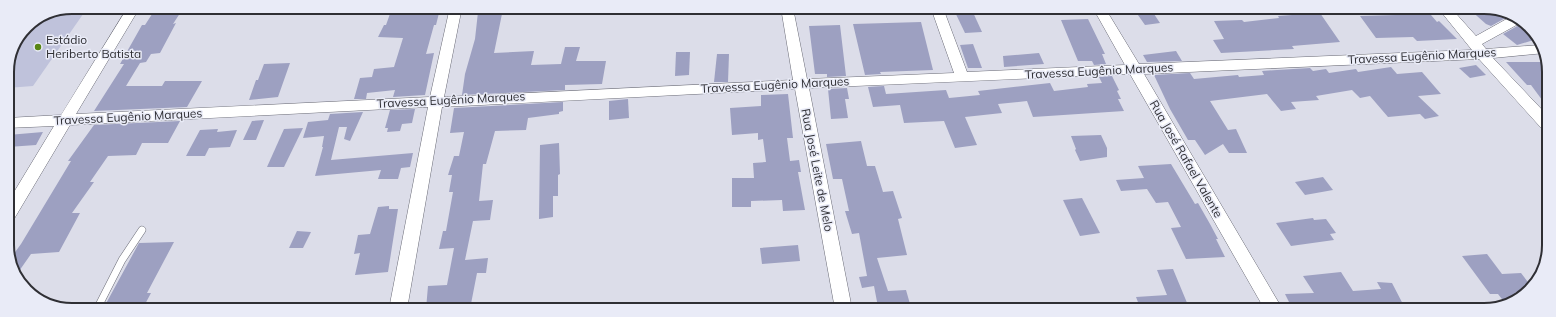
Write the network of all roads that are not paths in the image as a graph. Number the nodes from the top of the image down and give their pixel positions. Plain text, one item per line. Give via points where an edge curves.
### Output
1 (130, 14) edge
2 (455, 14) edge
3 (788, 14) edge
4 (939, 14) edge
5 (1102, 14) edge
6 (1449, 14) edge
7 (1513, 22) edge
8 (1478, 48) junction
9 (1537, 49) edge
10 (1135, 70) junction
11 (962, 77) junction
12 (801, 84) junction
13 (436, 101) junction
14 (1542, 119) edge
15 (64, 120) junction
16 (14, 123) edge
17 (14, 205) edge
18 (142, 230) dead end
19 (100, 303) edge
20 (399, 303) edge
21 (842, 303) edge
22 (1270, 303) edge

1 - 15 street
2 - 13 street
3 - 12 street, Rua José Leite de Melo
4 - 11 street
5 - 10 street, Rua José Rafael Valente
6 - 8 street
7 - 8 street
8 - 9 street, Travessa Eugênio Marques
8 - 10 street, Travessa Eugênio Marques
8 - 14 street
10 - 11 street, Travessa Eugênio Marques
10 - 22 street, Rua José Rafael Valente
11 - 12 street, Travessa Eugênio Marques
12 - 13 street, Travessa Eugênio Marques
12 - 21 street, Rua José Leite de Melo
13 - 15 street, Travessa Eugênio Marques
13 - 20 street
15 - 16 street, Travessa Eugênio Marques
15 - 17 street
18 - 19 lane via 122,260

